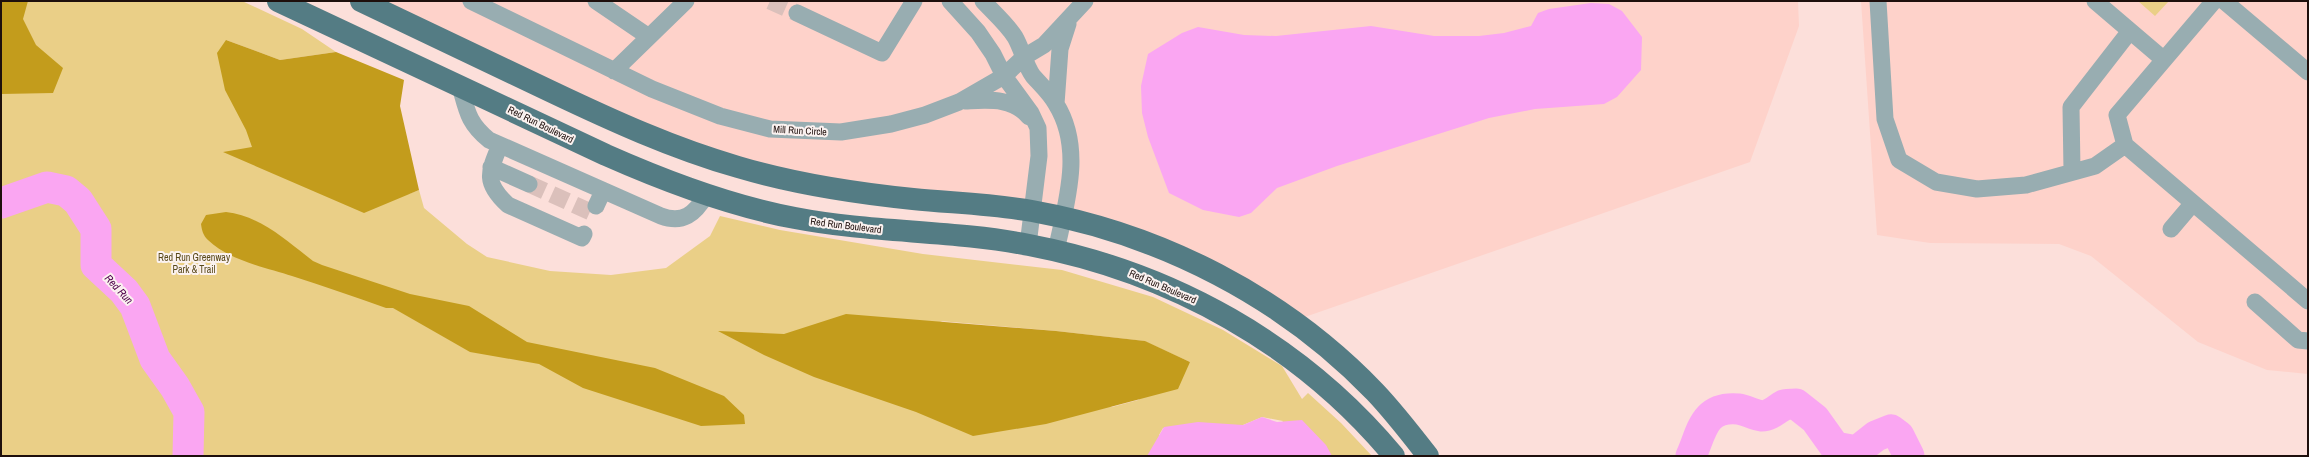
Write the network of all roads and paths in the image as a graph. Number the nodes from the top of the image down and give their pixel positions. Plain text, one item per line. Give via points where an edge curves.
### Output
1 (278, 1) edge
2 (361, 1) edge
3 (596, 1) edge
4 (686, 1) edge
5 (914, 1) edge
6 (950, 1) edge
7 (983, 1) edge
8 (1085, 1) edge
9 (1878, 1) edge
10 (2095, 1) edge
11 (2214, 1) edge
12 (2224, 1) edge
13 (473, 2) edge
14 (797, 13) tunnel mouth
15 (1071, 17) junction
16 (2130, 31) junction
17 (650, 37) junction
18 (1024, 57) junction
19 (2163, 59) junction
20 (614, 71) junction
21 (2308, 72) edge
22 (1004, 76) junction
23 (460, 86) junction
24 (959, 102) junction
25 (1056, 104) junction
26 (1038, 128) junction
27 (500, 145) junction
28 (2125, 145) junction
29 (491, 167) junction
30 (2072, 171) junction
31 (529, 184) tunnel mouth
32 (706, 194) junction
33 (2193, 203) junction
34 (1032, 211) junction
35 (1063, 218) junction
36 (2171, 229) dead end
37 (584, 234) dead end
38 (1028, 245) junction
39 (1056, 251) junction
40 (2308, 301) edge
41 (2255, 302) dead end
42 (2308, 341) edge
43 (1394, 456) edge
44 (1428, 456) edge

1 - 23 main road, Red Run Boulevard
2 - 34 main road via 630,128 691,153 825,189
3 - 17 street
4 - 17 street
5 - 14 street via 882,53
6 - 22 street via 978,32
7 - 18 street via 1014,36
8 - 15 street, Mill Run Circle
9 - 30 street via 1885,119 1899,160 1936,182 1977,189 2026,185
10 - 16 street
11 - 19 street
12 - 21 street
13 - 20 street, Mill Run Circle
15 - 18 street, Mill Run Circle via 1044,45
15 - 25 street via 1060,49
16 - 19 street
16 - 30 street via 2071,107
17 - 20 street
18 - 22 street, Mill Run Circle
18 - 25 street via 1032,75 1044,86
19 - 28 street via 2117,115
20 - 24 street, Mill Run Circle via 713,113 778,129 841,132 891,124
22 - 24 street, Mill Run Circle
22 - 26 street via 1031,113
23 - 27 street via 475,129
23 - 32 main road, Red Run Boulevard via 648,174
24 - 26 street via 991,99 1008,103 1025,113
25 - 35 street via 1069,135 1072,157
26 - 34 street via 1039,156
27 - 29 street
27 - 32 street via 599,198 672,220 687,217
28 - 30 street via 2095,166
28 - 33 street
29 - 31 street
29 - 37 street via 490,179 493,188 508,205 582,238
32 - 38 main road, Red Run Boulevard via 739,205 795,218 845,226
33 - 36 street
33 - 40 street
34 - 35 main road
34 - 38 street
35 - 39 street
35 - 44 main road via 1106,228 1160,247 1210,270 1253,294 1297,323 1374,391
38 - 39 main road, Red Run Boulevard
39 - 43 main road, Red Run Boulevard via 1099,261 1149,278 1192,297 1237,322 1279,349 1313,376 1351,409
41 - 42 street via 2298,340

